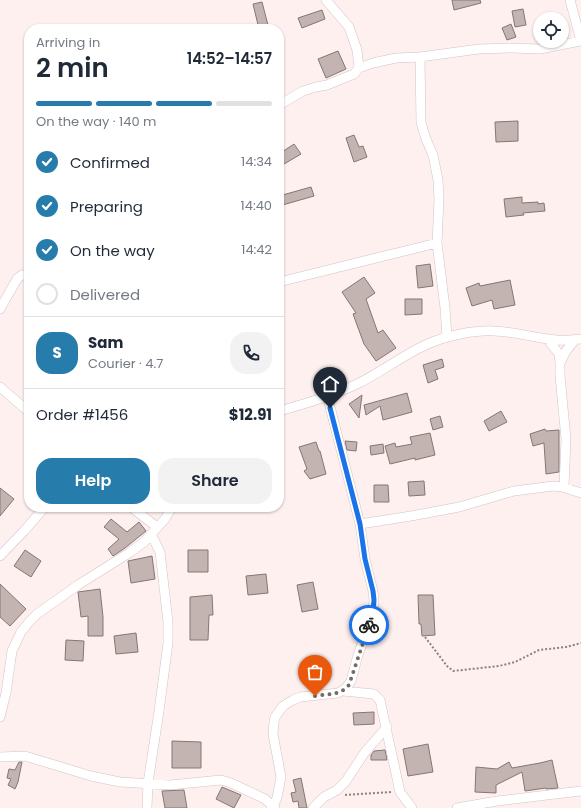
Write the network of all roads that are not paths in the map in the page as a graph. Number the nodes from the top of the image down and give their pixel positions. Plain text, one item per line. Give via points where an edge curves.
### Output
1 (326, 0) edge
2 (570, 0) edge
3 (581, 41) edge
4 (420, 57) junction
5 (359, 68) junction
6 (284, 102) edge
7 (437, 243) junction
8 (24, 275) edge
9 (284, 281) edge
10 (0, 309) edge
11 (447, 337) junction
12 (578, 339) edge
13 (548, 340) junction
14 (560, 363) junction
15 (0, 386) edge
16 (327, 395) junction
17 (24, 408) edge
18 (284, 409) edge
19 (564, 487) junction
20 (581, 493) edge
21 (41, 512) edge
22 (136, 512) edge
23 (168, 512) edge
24 (360, 524) junction
25 (154, 531) junction
26 (0, 556) edge
27 (343, 691) junction
28 (0, 717) edge
29 (387, 727) junction
30 (0, 757) edge
31 (148, 783) junction
32 (581, 791) edge
33 (147, 808) edge
34 (273, 808) edge
35 (313, 808) edge
36 (412, 808) edge
37 (457, 808) edge

1 - 5 street via 348,27 357,50
2 - 3 street
3 - 4 street via 540,49 479,49
4 - 5 street via 396,58
4 - 7 street via 421,123 433,155 438,180
5 - 6 street via 354,74 303,91
7 - 9 street
7 - 11 street
8 - 10 street via 17,279
11 - 13 street via 494,331
11 - 16 street via 410,353 356,384
12 - 13 street
12 - 14 street via 566,351
13 - 14 street via 559,354
14 - 19 street via 566,439
15 - 17 street
16 - 18 street
16 - 24 street
19 - 20 street
19 - 24 street via 514,491 459,507
21 - 26 street
22 - 25 street
23 - 25 street
24 - 27 street via 373,596 373,613 350,681
25 - 28 street via 129,553 78,585 29,622 12,651
25 - 31 street via 160,552 168,643
27 - 29 street via 376,695 381,702
27 - 34 street via 292,700 279,711 274,722 273,734 280,787
29 - 35 street via 365,752 346,781
29 - 36 street via 400,792
30 - 31 street via 25,756 91,776 120,782
31 - 33 street
31 - 34 street via 170,785 221,780 256,794
32 - 37 street

